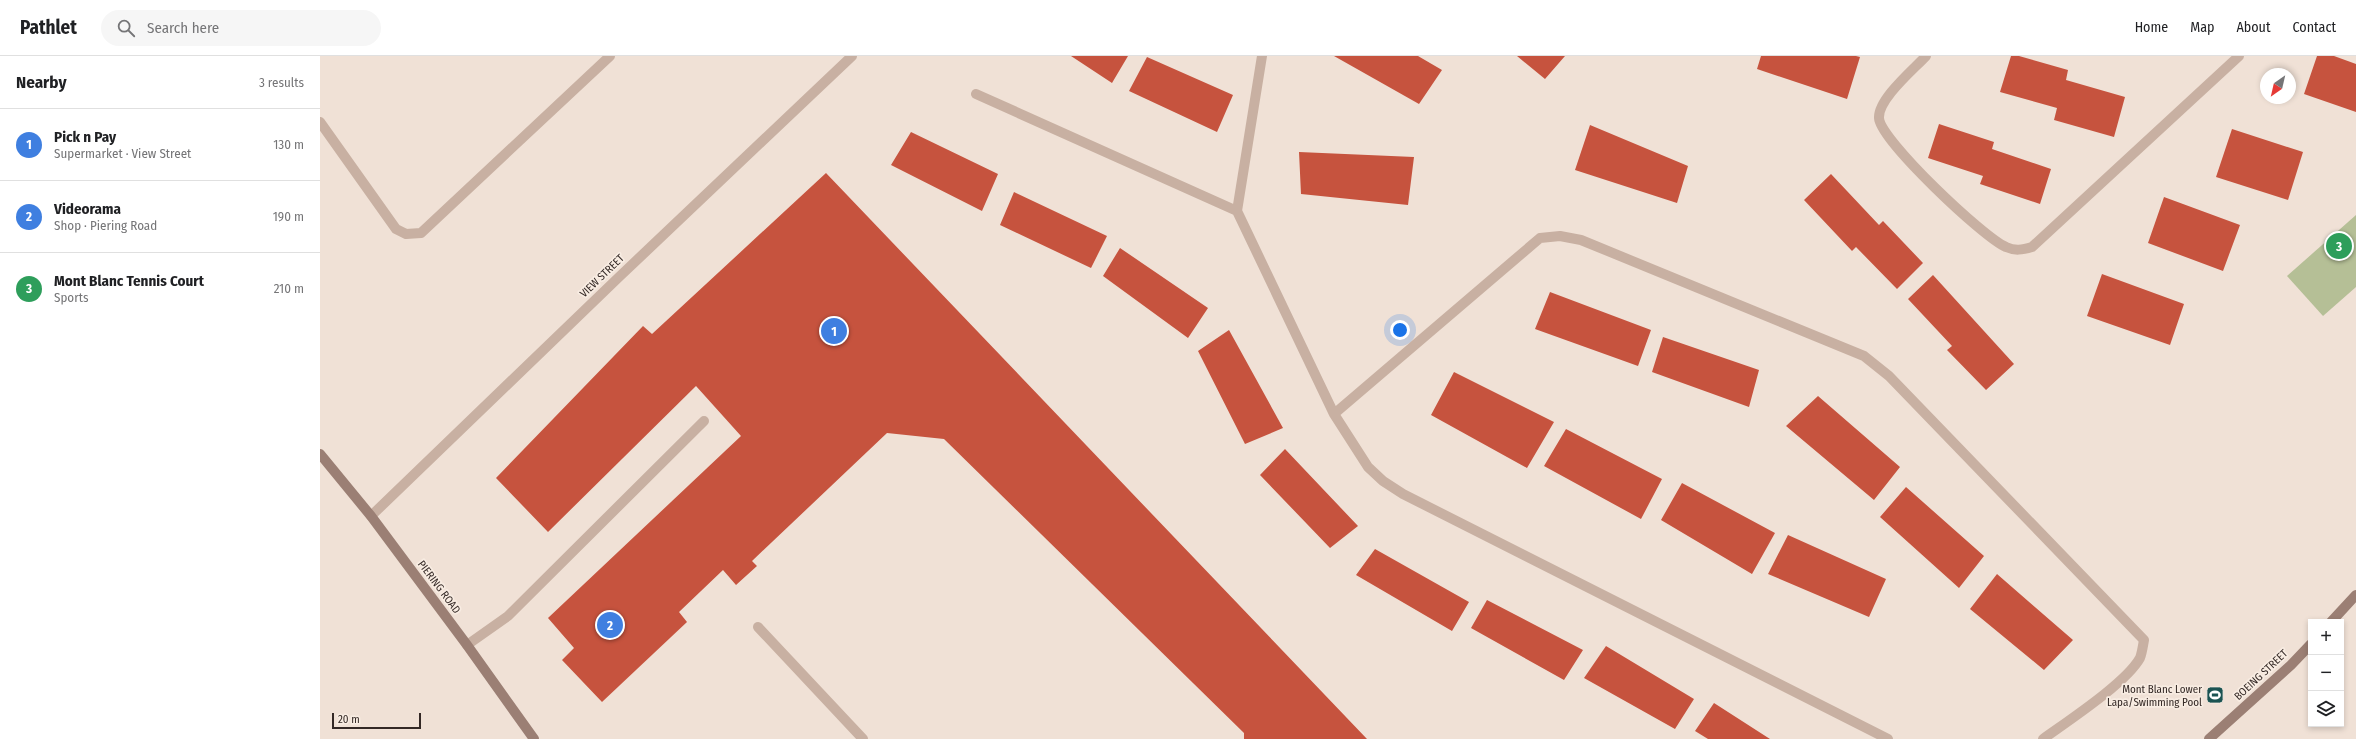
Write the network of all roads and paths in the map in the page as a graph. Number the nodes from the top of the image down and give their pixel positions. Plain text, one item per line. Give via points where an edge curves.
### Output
1 (610, 56) edge
2 (852, 56) edge
3 (1262, 56) edge
4 (1926, 56) edge
5 (2239, 56) edge
6 (976, 94) dead end
7 (320, 122) edge
8 (1237, 211) junction
9 (1334, 414) junction
10 (704, 421) dead end
11 (320, 455) edge
12 (371, 516) junction
13 (2356, 595) edge
14 (2334, 619) edge
15 (758, 626) dead end
16 (467, 645) junction
17 (2308, 647) edge
18 (856, 737) edge
19 (534, 739) edge
20 (1888, 739) edge
21 (2043, 739) edge
22 (2209, 739) edge

1 - 7 street via 421,233 406,234 396,229
2 - 12 street, VIEW STREET
3 - 8 street
4 - 5 street via 1888,97 1879,118 1881,126 1897,149 1984,234 2005,247 2018,251 2032,247
6 - 8 street
8 - 9 street
9 - 20 street via 1368,467 1403,494
9 - 21 street via 1540,238 1560,236 1581,240 1864,356 1889,376 2144,640 2140,657 2125,674 2097,700
10 - 16 street via 508,616
11 - 12 street, PIERING ROAD
12 - 16 street, PIERING ROAD
13 - 14 street
15 - 18 street
16 - 19 street, PIERING ROAD
17 - 22 street, BOEING STREET

